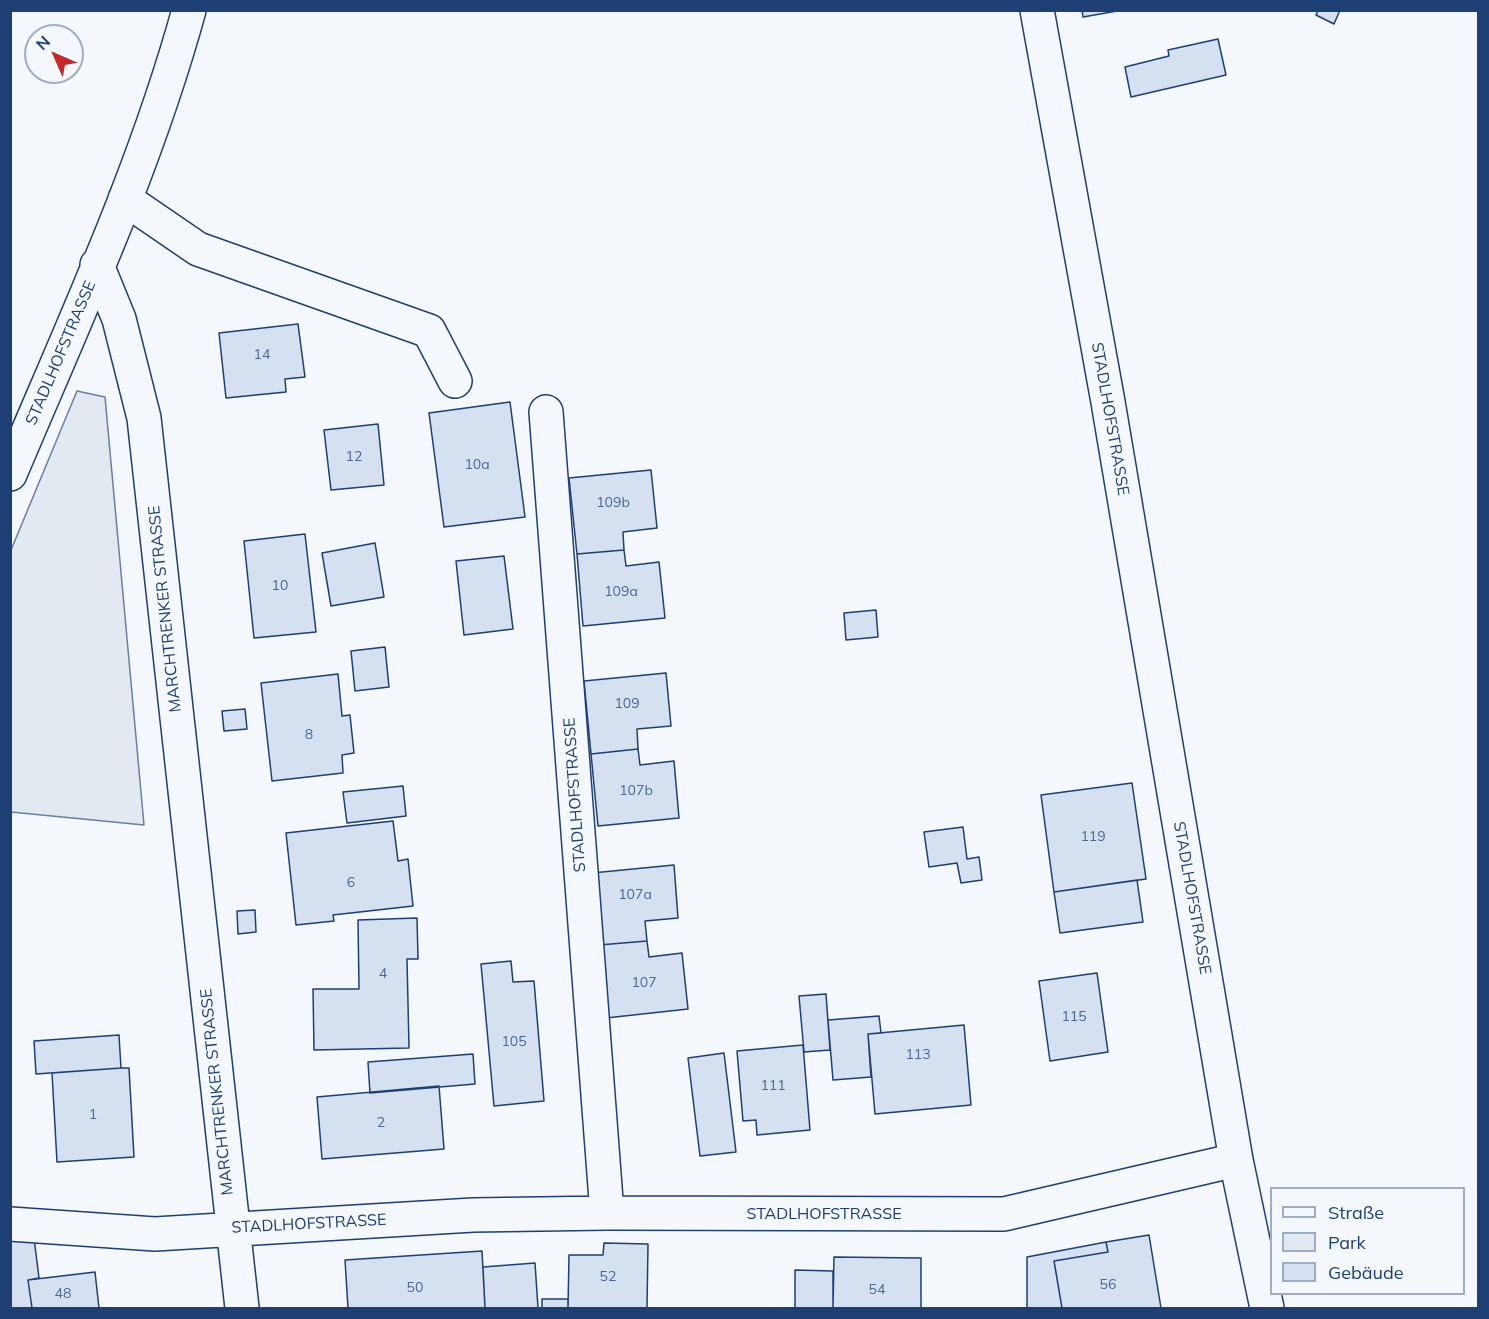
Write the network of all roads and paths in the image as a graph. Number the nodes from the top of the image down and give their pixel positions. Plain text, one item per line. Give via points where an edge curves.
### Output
1 (189, 10) edge
2 (1037, 10) edge
3 (125, 199) junction
4 (97, 266) junction
5 (455, 381) dead end
6 (546, 412) dead end
7 (10, 474) edge
8 (1236, 1160) junction
9 (607, 1213) junction
10 (10, 1224) edge
11 (232, 1229) junction
12 (242, 1308) edge
13 (1267, 1308) edge

1 - 3 street
2 - 8 street, STADLHOFSTRASSE via 1110,414
3 - 4 street
3 - 5 street via 198,249 429,331
4 - 7 street, STADLHOFSTRASSE
4 - 11 street, MARCHTRENKER STRASSE via 119,319 144,418
6 - 9 street, STADLHOFSTRASSE
8 - 9 street, STADLHOFSTRASSE via 1004,1214
8 - 13 street
9 - 11 street, STADLHOFSTRASSE via 472,1215
10 - 11 street, STADLHOFSTRASSE via 155,1234
11 - 12 street, MARCHTRENKER STRASSE

